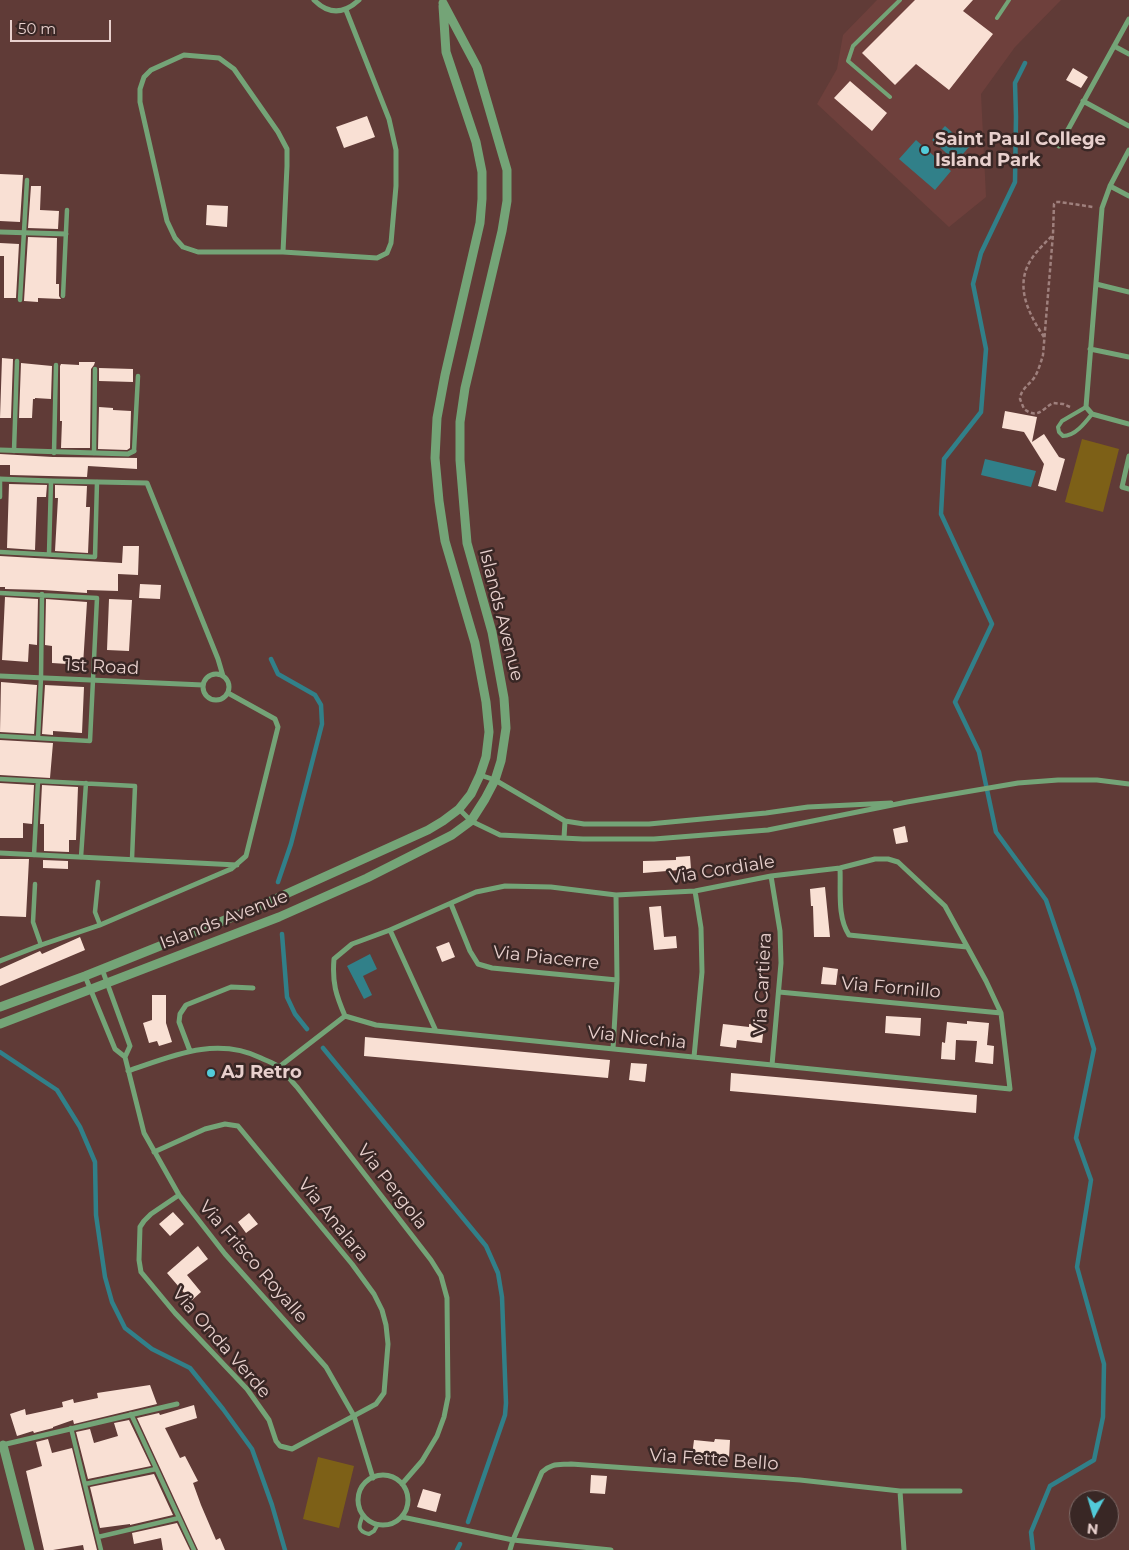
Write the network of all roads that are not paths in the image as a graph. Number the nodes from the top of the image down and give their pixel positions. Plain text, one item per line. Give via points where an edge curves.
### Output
1 (314, 0) edge
2 (359, 0) edge
3 (900, 0) edge
4 (1009, 0) edge
5 (442, 2) edge
6 (346, 10) junction
7 (997, 18) dead end
8 (1129, 19) edge
9 (1114, 46) junction
10 (1129, 54) edge
11 (890, 97) dead end
12 (1084, 101) junction
13 (1129, 126) edge
14 (1059, 146) dead end
15 (1129, 150) edge
16 (27, 180) dead end
17 (1110, 186) junction
18 (1129, 196) edge
19 (67, 210) dead end
20 (0, 232) edge
21 (24, 233) junction
22 (66, 234) junction
23 (283, 252) junction
24 (1096, 284) junction
25 (1129, 292) edge
26 (63, 296) dead end
27 (20, 300) dead end
28 (1090, 349) junction
29 (1129, 357) edge
30 (17, 361) dead end
31 (56, 365) dead end
32 (95, 369) dead end
33 (138, 376) dead end
34 (1086, 407) junction
35 (1092, 414) junction
36 (1129, 424) edge
37 (0, 450) edge
38 (14, 451) junction
39 (134, 451) joint
40 (54, 453) junction
41 (94, 453) junction
42 (1129, 456) edge
43 (0, 478) edge
44 (51, 481) junction
45 (97, 482) junction
46 (1129, 489) edge
47 (0, 497) edge
48 (0, 552) edge
49 (49, 554) junction
50 (0, 593) edge
51 (42, 594) junction
52 (0, 676) edge
53 (223, 676) junction
54 (41, 678) junction
55 (94, 680) junction
56 (203, 685) junction
57 (228, 693) junction
58 (0, 736) edge
59 (38, 738) junction
60 (480, 775) junction
61 (0, 779) edge
62 (495, 780) junction
63 (38, 781) junction
64 (86, 783) junction
65 (1129, 784) edge
66 (907, 802) junction
67 (459, 809) junction
68 (471, 821) junction
69 (565, 821) junction
70 (564, 838) junction
71 (0, 853) edge
72 (34, 854) junction
73 (81, 857) junction
74 (132, 859) junction
75 (237, 865) junction
76 (840, 868) junction
77 (771, 876) junction
78 (98, 882) dead end
79 (35, 884) dead end
80 (695, 891) junction
81 (616, 895) junction
82 (451, 904) junction
83 (100, 925) junction
84 (390, 930) junction
85 (41, 945) junction
86 (967, 946) junction
87 (0, 961) edge
88 (102, 969) junction
89 (85, 976) junction
90 (618, 980) junction
91 (108, 982) junction
92 (91, 988) junction
93 (253, 988) dead end
94 (779, 992) junction
95 (0, 1007) edge
96 (1001, 1013) junction
97 (346, 1016) junction
98 (0, 1024) edge
99 (436, 1031) junction
100 (613, 1049) junction
101 (190, 1051) junction
102 (125, 1057) junction
103 (694, 1057) junction
104 (772, 1065) junction
105 (279, 1067) junction
106 (128, 1071) junction
107 (1010, 1089) joint
108 (154, 1152) junction
109 (179, 1195) junction
110 (176, 1404) dead end
111 (131, 1414) junction
112 (354, 1416) junction
113 (71, 1428) junction
114 (2, 1445) edge
115 (156, 1468) junction
116 (373, 1478) junction
117 (85, 1484) junction
118 (402, 1484) junction
119 (900, 1491) junction
120 (960, 1491) dead end
121 (363, 1514) junction
122 (402, 1517) junction
123 (179, 1518) junction
124 (378, 1524) junction
125 (98, 1537) junction
126 (513, 1540) junction
127 (585, 1549) edge
128 (30, 1550) edge
129 (101, 1550) edge
130 (194, 1550) edge
131 (510, 1550) edge
132 (611, 1550) edge
133 (904, 1550) edge

1 - 6 street via 324,9
2 - 6 street
3 - 11 lane via 853,46 848,61
4 - 7 lane
5 - 60 street, Islands Avenue via 446,52 476,142 482,172 480,223 445,376 437,418 435,458 445,541 476,643 486,702 489,732
5 - 62 street, Islands Avenue via 478,67 507,170 507,201 502,231 460,422 467,543 492,632 504,698 506,728
6 - 23 street via 389,119 396,150 391,243 387,253 377,258
8 - 9 street
9 - 10 street
9 - 12 street
12 - 13 street
12 - 14 street
15 - 17 street
16 - 21 street
17 - 18 street
17 - 24 street via 1102,208
19 - 22 street
20 - 21 street
21 - 22 street
21 - 27 street
22 - 26 street
23 - 23 street via 287,149 234,69 219,58 184,55 152,70 144,77 140,102 167,221 175,238 183,247 198,252
24 - 25 street
24 - 28 street
28 - 29 street
28 - 34 street
30 - 38 street
31 - 40 street
32 - 41 street
33 - 39 street
34 - 35 street
34 - 35 lane via 1062,422 1058,426 1059,432 1069,436
35 - 36 street
37 - 38 street
38 - 40 street
39 - 41 street via 128,454
40 - 41 street
42 - 46 street via 1122,487
43 - 44 street
43 - 47 street
44 - 45 street
44 - 49 street
45 - 49 street via 94,557
45 - 53 street via 147,483
48 - 49 street
50 - 51 street
51 - 54 street
51 - 55 street via 97,598
52 - 54 street, 1st Road
53 - 56 street via 210,675
53 - 57 street via 229,686
54 - 55 street, 1st Road
54 - 59 street
55 - 56 street, 1st Road
55 - 59 street via 90,741
56 - 57 street via 210,698 220,699
57 - 75 street via 275,719 278,728 246,856
58 - 59 street
60 - 62 street
60 - 67 street, Islands Avenue
61 - 63 street
62 - 68 street, Islands Avenue
62 - 69 street
63 - 64 street
63 - 72 street
64 - 73 street
64 - 74 street via 135,786
65 - 66 street via 1097,780 1018,783
66 - 69 street via 808,806 649,824
66 - 70 street via 768,830 654,839
67 - 68 street
67 - 88 street, Islands Avenue via 428,830 263,904
68 - 70 street via 500,835
68 - 91 street, Islands Avenue via 452,835 367,878 279,917
69 - 70 street
71 - 72 street
72 - 73 street
73 - 74 street
74 - 75 street
75 - 83 street
76 - 77 street, Via Cordiale
76 - 86 street, Via Cordiale via 875,859 898,862 944,906
76 - 86 street via 842,917 849,935
77 - 80 street, Via Cordiale
77 - 94 street, Via Cartiera via 780,931
78 - 83 street via 95,912
79 - 85 street via 33,922
80 - 81 street, Via Cordiale
80 - 103 street via 701,928 702,972
81 - 82 street, Via Cordiale via 551,887 505,886 476,892
81 - 90 street
82 - 84 street, Via Cordiale
82 - 90 street, Via Piacerre via 478,964
83 - 85 street
84 - 97 street, Via Cordiale via 352,944 334,959 332,976 337,998
84 - 99 street
85 - 87 street
86 - 96 street, Via Cordiale
88 - 89 street, Islands Avenue
88 - 91 street, Via Frisco Royalle
89 - 92 street, Via Frisco Royalle
89 - 95 street, Islands Avenue
90 - 100 street
91 - 92 street, Islands Avenue
91 - 102 street, Via Frisco Royalle via 130,1046
92 - 98 street, Islands Avenue
92 - 102 street, Via Frisco Royalle via 115,1049
93 - 101 street via 231,987 186,1005 179,1022
94 - 96 street, Via Fornillo
94 - 104 street, Via Cartiera
96 - 107 street, Via Cordiale
97 - 99 street, Via Nicchia via 376,1025
97 - 105 street
99 - 100 street, Via Nicchia
100 - 103 street, Via Nicchia
101 - 105 street, Via Pergola via 216,1047 234,1049
101 - 106 street, Via Pergola
102 - 106 street, Via Frisco Royalle
103 - 104 street, Via Nicchia
104 - 107 street, Via Nicchia
105 - 118 street, Via Pergola via 441,1276 447,1298 448,1397 437,1436 422,1461
106 - 108 street, Via Frisco Royalle via 144,1133
108 - 109 street, Via Frisco Royalle
108 - 112 street, Via Analara via 205,1129 225,1124 238,1126 352,1264 382,1310 388,1344 384,1393 376,1404
109 - 112 street, Via Frisco Royalle via 225,1254 326,1367
109 - 112 street, Via Onda Verde via 151,1214 140,1227 141,1272 175,1313 248,1389 280,1446 292,1449
110 - 111 street
111 - 113 street
111 - 115 street
112 - 116 street, Via Frisco Royalle
113 - 114 street
113 - 117 street
114 - 128 street
115 - 117 street
115 - 123 street
116 - 118 street via 388,1476
116 - 121 street via 359,1494
117 - 125 street
118 - 122 street via 408,1504
119 - 120 street, Via Fette Bello
119 - 126 street, Via Fette Bello via 790,1479 556,1465 542,1472
119 - 133 street
121 - 124 street
121 - 124 lane via 359,1524 363,1533 369,1534
122 - 124 street via 391,1524
122 - 126 street
123 - 125 street
123 - 130 street
125 - 129 street
126 - 127 street
126 - 131 street, Via Fette Bello
127 - 132 street

